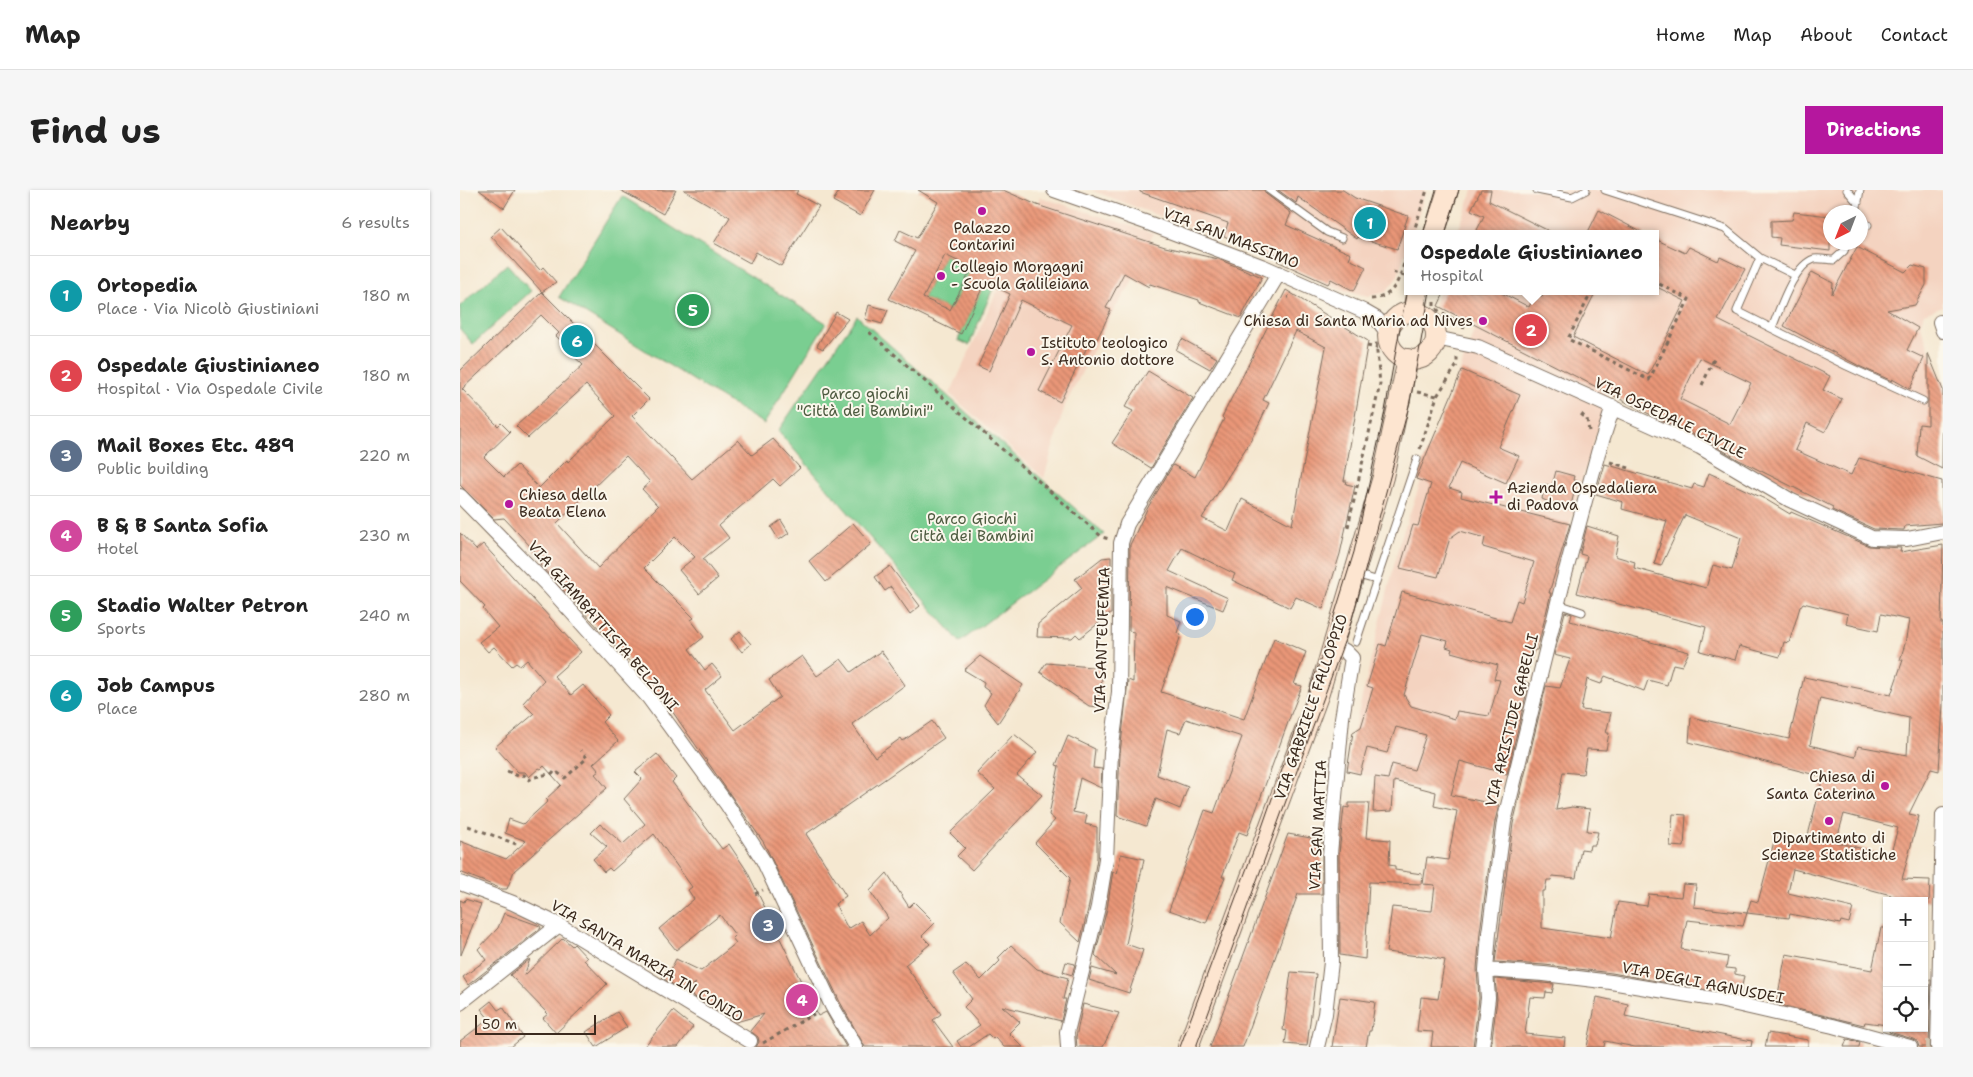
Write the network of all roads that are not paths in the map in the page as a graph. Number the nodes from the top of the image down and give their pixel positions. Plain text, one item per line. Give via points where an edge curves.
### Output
1 (1054, 190) edge
2 (1269, 190) edge
3 (1448, 190) edge
4 (1537, 190) edge
5 (1586, 190) edge
6 (1605, 190) edge
7 (1847, 190) edge
8 (1860, 190) edge
9 (1858, 203) joint
10 (1435, 230) edge
11 (1342, 238) dead end
12 (1844, 250) edge
13 (1760, 258) junction
14 (1279, 273) junction
15 (1796, 275) junction
16 (1425, 295) edge
17 (1413, 311) junction
18 (1772, 328) junction
19 (1380, 338) junction
20 (1436, 338) junction
21 (1408, 359) junction
22 (1923, 401) dead end
23 (1612, 407) junction
24 (1417, 459) road end
25 (460, 496) edge
26 (1943, 532) edge
27 (1355, 574) junction
28 (1376, 580) junction
29 (1558, 604) junction
30 (1582, 612) dead end
31 (1356, 642) dead end
32 (1334, 646) junction
33 (1943, 814) edge
34 (1943, 824) edge
35 (460, 883) edge
36 (559, 925) junction
37 (1486, 970) junction
38 (460, 1003) edge
39 (750, 1041) road end
40 (856, 1047) edge
41 (1068, 1047) edge
42 (1188, 1047) edge
43 (1316, 1047) edge
44 (1482, 1047) edge
45 (1910, 1047) edge
46 (1933, 1047) edge
47 (1938, 1047) edge

1 - 14 street, VIA SAN MASSIMO
2 - 11 lane via 1327,232
3 - 10 street
4 - 5 lane via 1572,197
6 - 13 lane via 1725,229
7 - 9 lane
8 - 9 lane
12 - 15 lane via 1834,260 1816,258
13 - 15 lane
13 - 18 lane via 1737,311
14 - 19 street, VIA SAN MASSIMO via 1377,319
14 - 41 street, VIA SANT'EUFEMIA via 1127,524 1121,543 1119,692 1111,753 1106,859 1098,906 1067,1032
15 - 18 lane
16 - 17 street
17 - 19 street via 1393,319
17 - 20 street via 1431,321
18 - 22 lane
19 - 21 street via 1399,357
20 - 21 street via 1426,355
20 - 23 street, VIA OSPEDALE CIVILE via 1478,347
21 - 27 street, VIA GABRIELE FALLOPPIO via 1383,477
23 - 26 street, VIA OSPEDALE CIVILE via 1714,454 1790,500 1872,538 1907,539
23 - 29 street, VIA ARISTIDE GABELLI
24 - 28 lane
25 - 40 street, VIA GIAMBATTISTA BELZONI via 543,580 649,698 726,803 763,860 832,1006
27 - 28 lane
27 - 32 street, VIA GABRIELE FALLOPPIO
28 - 31 lane
29 - 30 lane
29 - 37 street, VIA ARISTIDE GABELLI via 1504,822
32 - 42 street, VIA GABRIELE FALLOPPIO
32 - 43 street, VIA SAN MATTIA via 1352,658 1342,718 1330,854 1331,962 1325,1014
33 - 34 street
34 - 47 street
35 - 36 street, VIA SANTA MARIA IN CONIO via 514,903
36 - 38 street
36 - 39 street, VIA SANTA MARIA IN CONIO
37 - 44 street, VIA ARISTIDE GABELLI via 1488,998
37 - 45 street, VIA DEGLI AGNUSDEI via 1611,982 1719,1000
46 - 47 street

